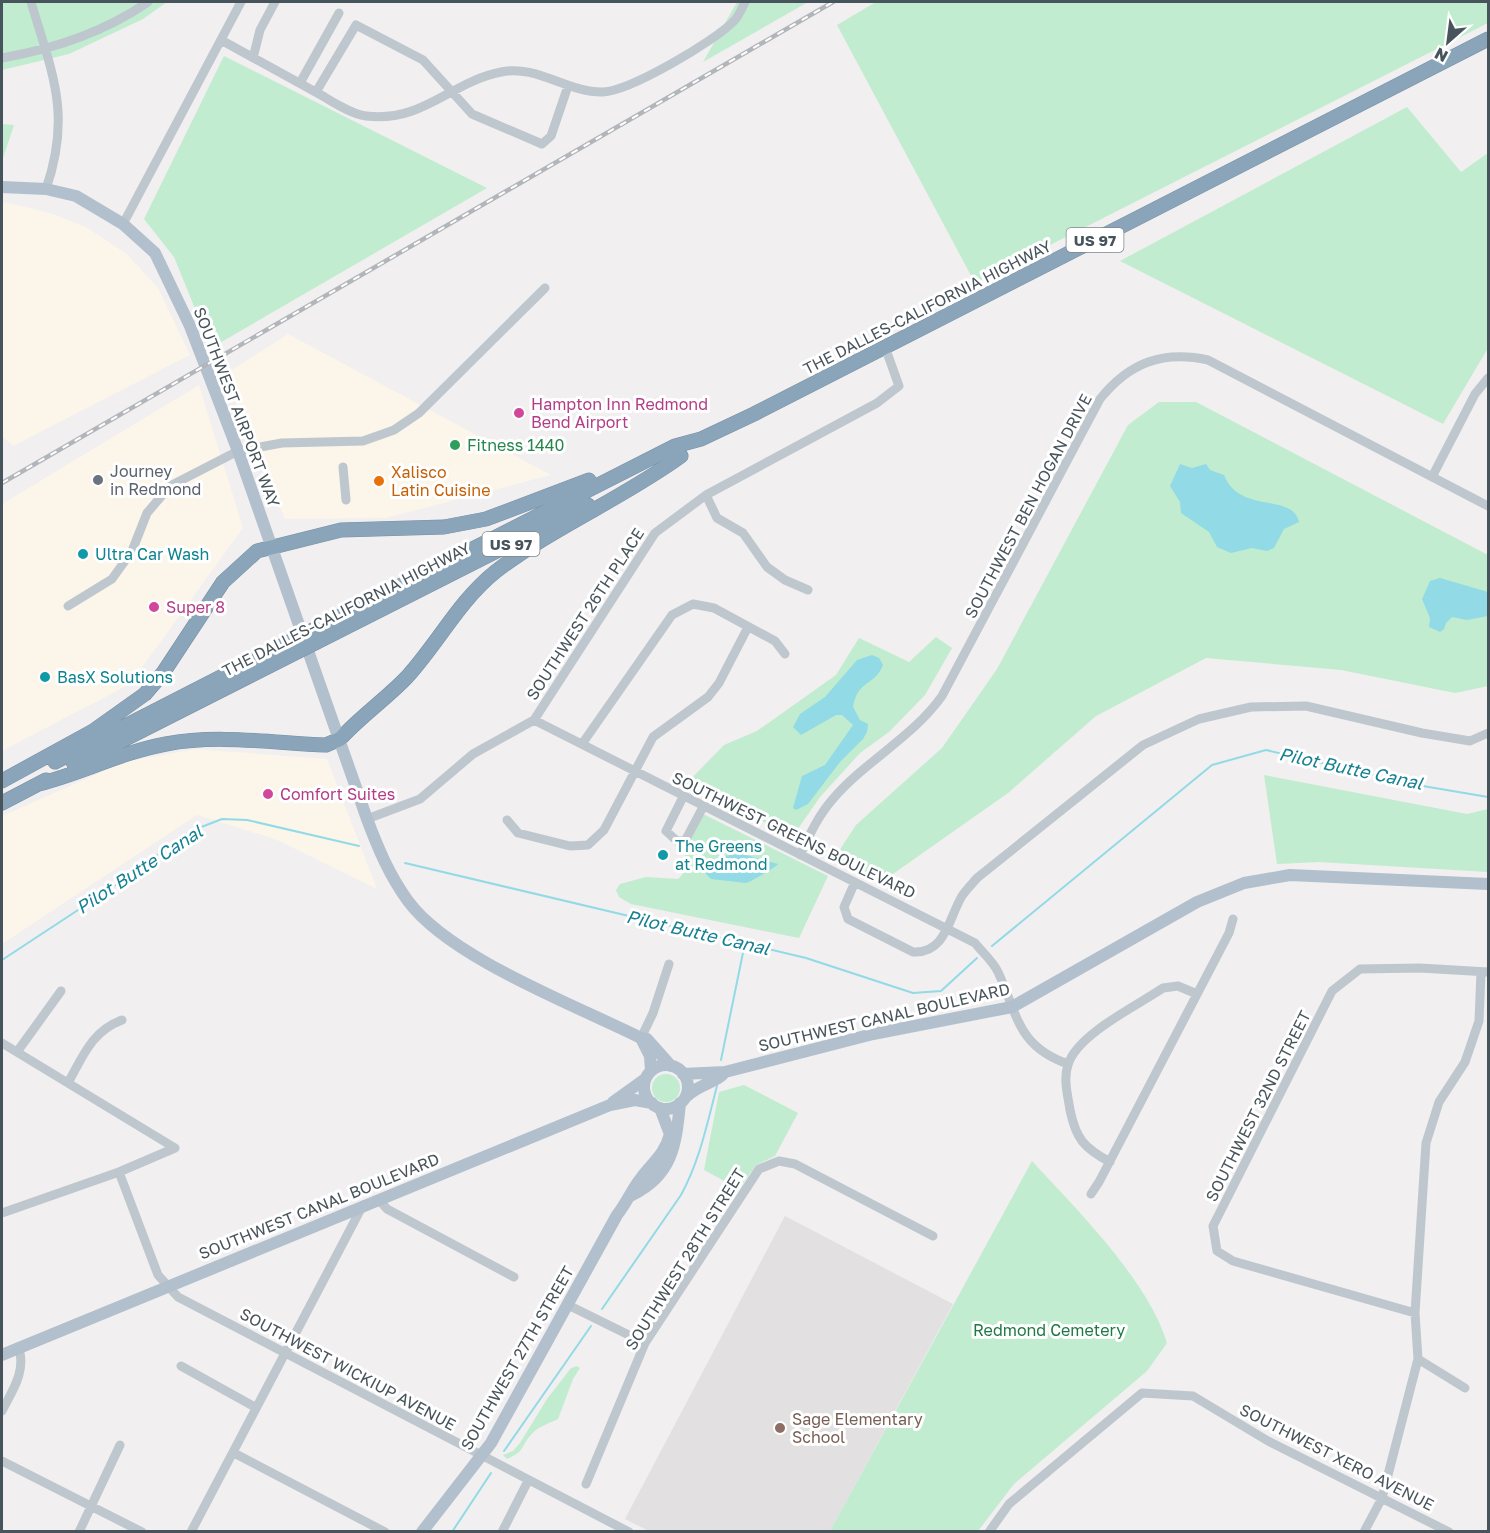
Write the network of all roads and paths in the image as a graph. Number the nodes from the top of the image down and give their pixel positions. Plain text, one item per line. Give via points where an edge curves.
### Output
1 (31, 2) edge
2 (148, 2) edge
3 (241, 2) edge
4 (275, 2) edge
5 (745, 2) edge
6 (339, 13) dead end
7 (1488, 39) edge
8 (221, 40) junction
9 (46, 50) junction
10 (2, 58) edge
11 (253, 58) junction
12 (300, 83) junction
13 (568, 86) junction
14 (316, 92) junction
15 (2, 187) edge
16 (46, 189) junction
17 (123, 224) junction
18 (545, 288) dead end
19 (885, 347) junction
20 (1488, 378) edge
21 (701, 439) junction
22 (238, 451) junction
23 (681, 456) junction
24 (639, 464) junction
25 (343, 467) dead end
26 (1432, 477) junction
27 (705, 495) junction
28 (346, 500) dead end
29 (1488, 506) edge
30 (272, 547) junction
31 (807, 590) dead end
32 (68, 606) dead end
33 (748, 627) junction
34 (315, 636) junction
35 (295, 646) junction
36 (785, 654) dead end
37 (534, 720) junction
38 (1488, 733) edge
39 (340, 739) junction
40 (582, 744) junction
41 (634, 772) junction
42 (2, 781) edge
43 (39, 784) junction
44 (2, 789) edge
45 (683, 796) junction
46 (2, 803) edge
47 (703, 807) junction
48 (367, 819) junction
49 (507, 820) dead end
50 (800, 855) junction
51 (855, 882) junction
52 (1488, 884) edge
53 (1233, 919) dead end
54 (948, 928) junction
55 (669, 964) dead end
56 (1485, 972) edge
57 (61, 991) dead end
58 (1197, 994) junction
59 (1012, 1007) junction
60 (122, 1020) dead end
61 (640, 1038) junction
62 (2, 1043) edge
63 (17, 1053) junction
64 (1068, 1064) junction
65 (671, 1066) junction
66 (725, 1072) junction
67 (683, 1074) junction
68 (648, 1075) junction
69 (68, 1083) junction
70 (682, 1100) junction
71 (610, 1105) junction
72 (656, 1105) junction
73 (1110, 1162) junction
74 (119, 1172) junction
75 (1091, 1194) dead end
76 (632, 1195) junction
77 (379, 1200) junction
78 (363, 1205) junction
79 (2, 1214) edge
80 (933, 1236) dead end
81 (514, 1277) dead end
82 (168, 1286) junction
83 (568, 1305) junction
84 (1415, 1313) junction
85 (645, 1343) junction
86 (19, 1349) junction
87 (285, 1352) junction
88 (2, 1355) edge
89 (1418, 1359) junction
90 (181, 1365) dead end
91 (1465, 1388) dead end
92 (255, 1407) junction
93 (2, 1411) edge
94 (120, 1445) dead end
95 (234, 1453) junction
96 (482, 1455) junction
97 (2, 1461) edge
98 (528, 1480) junction
99 (586, 1484) dead end
100 (1382, 1498) junction
101 (90, 1504) junction
102 (79, 1532) edge
103 (142, 1532) edge
104 (191, 1532) edge
105 (385, 1532) edge
106 (422, 1532) edge
107 (502, 1532) edge
108 (629, 1532) edge
109 (989, 1532) edge
110 (1364, 1532) edge
111 (1449, 1532) edge

1 - 9 street
2 - 9 street
3 - 8 street
4 - 11 street via 260,30
5 - 13 street via 735,21 710,40 631,84 603,92
6 - 12 street
7 - 19 highway, THE DALLES-CALIFORNIA HIGHWAY / US 97
8 - 11 street
8 - 17 street
9 - 10 street
9 - 16 street via 60,117 56,160
11 - 12 street
12 - 14 street
13 - 14 street via 510,70 486,75 425,108 397,116 364,116
13 - 14 street via 551,136 542,144 472,114 423,60 356,25
15 - 16 main road, SOUTHWEST AIRPORT WAY
16 - 17 main road, SOUTHWEST AIRPORT WAY via 76,196
17 - 22 main road, SOUTHWEST AIRPORT WAY via 155,253 176,292
18 - 22 street via 419,413 394,430 363,441 282,443
19 - 21 highway, THE DALLES-CALIFORNIA HIGHWAY / US 97
19 - 27 street, SOUTHWEST 26TH PLACE via 899,386 877,403
20 - 26 street via 1475,394
21 - 23 highway, THE DALLES-CALIFORNIA HIGHWAY / US 97
21 - 24 highway, THE DALLES-CALIFORNIA HIGHWAY / US 97 via 675,446
22 - 30 main road, SOUTHWEST AIRPORT WAY
22 - 32 street via 170,486 147,513 132,550 112,579
23 - 34 highway, THE DALLES-CALIFORNIA HIGHWAY / US 97 via 412,596
23 - 39 highway via 646,482 533,546 493,574 457,611 408,676
24 - 30 highway via 486,519 444,527 341,530
24 - 34 highway, THE DALLES-CALIFORNIA HIGHWAY / US 97
25 - 28 street
26 - 29 street, SOUTHWEST BEN HOGAN DRIVE
26 - 50 street, SOUTHWEST BEN HOGAN DRIVE via 1208,360 1164,357 1135,366 1101,399 942,696 925,719 833,798
27 - 31 street via 717,518 743,533 767,567
27 - 37 street, SOUTHWEST 26TH PLACE via 655,533
30 - 39 main road, SOUTHWEST AIRPORT WAY
30 - 42 highway via 257,551 223,582 164,673 145,694 93,731
33 - 36 street via 775,641
33 - 40 street via 714,608 693,604 672,615
33 - 41 street via 719,683 701,703 653,737
34 - 35 highway, THE DALLES-CALIFORNIA HIGHWAY / US 97, bridge
35 - 43 highway, THE DALLES-CALIFORNIA HIGHWAY / US 97
35 - 44 highway, THE DALLES-CALIFORNIA HIGHWAY / US 97
37 - 40 street, SOUTHWEST GREENS BOULEVARD
37 - 48 street, SOUTHWEST 26TH PLACE via 473,754 420,799
38 - 54 street via 1470,741 1306,706 1251,707 1199,719 1143,745 977,878 962,896
39 - 43 highway via 326,745 199,740 167,743
39 - 48 main road, SOUTHWEST AIRPORT WAY
40 - 41 street, SOUTHWEST GREENS BOULEVARD
41 - 45 street, SOUTHWEST GREENS BOULEVARD
41 - 49 street via 601,835 588,845 570,846 518,832
43 - 46 highway, THE DALLES-CALIFORNIA HIGHWAY / US 97
45 - 47 street, SOUTHWEST GREENS BOULEVARD
45 - 47 street via 666,831 677,841 685,841
47 - 50 street, SOUTHWEST GREENS BOULEVARD
48 - 61 main road, SOUTHWEST AIRPORT WAY via 387,871 409,903 437,930 469,952
50 - 51 street, SOUTHWEST GREENS BOULEVARD
51 - 54 street, SOUTHWEST GREENS BOULEVARD
51 - 54 street via 844,907 848,919 913,952 934,947
52 - 59 main road, SOUTHWEST CANAL BOULEVARD via 1290,875 1245,883 1197,902
53 - 58 street
54 - 59 street, SOUTHWEST GREENS BOULEVARD via 975,943 997,969
55 - 61 street
56 - 84 street via 1479,1022 1465,1062 1439,1102 1426,1143
56 - 84 street, SOUTHWEST 32ND STREET via 1360,969 1332,991 1213,1226 1217,1251 1233,1261
57 - 63 street
58 - 64 street via 1178,986 1163,988 1083,1041
58 - 73 street
59 - 64 street, SOUTHWEST GREENS BOULEVARD via 1034,1047
59 - 66 main road, SOUTHWEST CANAL BOULEVARD via 884,1032
60 - 69 street via 106,1025 95,1037
61 - 65 main road, SOUTHWEST AIRPORT WAY via 647,1039
61 - 68 main road via 650,1056
62 - 63 street
63 - 69 street
64 - 73 street via 1066,1086 1074,1132 1090,1151
65 - 67 main road
65 - 68 main road via 662,1065
66 - 67 main road, SOUTHWEST CANAL BOULEVARD
66 - 70 main road, SOUTHWEST CANAL BOULEVARD
67 - 70 main road via 688,1088
68 - 71 main road
68 - 72 main road via 645,1092
69 - 74 street via 176,1148
70 - 72 main road via 671,1108
70 - 76 main road, SOUTHWEST 27TH STREET via 673,1154 644,1190
71 - 72 main road, SOUTHWEST CANAL BOULEVARD via 641,1100
71 - 77 main road, SOUTHWEST CANAL BOULEVARD
72 - 76 main road, SOUTHWEST 27TH STREET via 670,1134 667,1146 639,1179
73 - 75 street
74 - 79 street
74 - 82 street, SOUTHWEST WICKIUP AVENUE via 158,1275
76 - 83 main road, SOUTHWEST 27TH STREET
77 - 78 main road, SOUTHWEST CANAL BOULEVARD
77 - 81 street via 387,1209
78 - 82 main road, SOUTHWEST CANAL BOULEVARD
78 - 87 street
80 - 85 street, SOUTHWEST 28TH STREET via 795,1164 779,1161 759,1169
82 - 86 main road, SOUTHWEST CANAL BOULEVARD
82 - 87 street, SOUTHWEST WICKIUP AVENUE via 178,1297
83 - 85 street
83 - 96 main road, SOUTHWEST 27TH STREET
84 - 89 street
85 - 99 street, SOUTHWEST 28TH STREET
86 - 88 main road, SOUTHWEST CANAL BOULEVARD
86 - 93 street via 20,1373
87 - 92 street
87 - 96 street, SOUTHWEST WICKIUP AVENUE
89 - 91 street
89 - 100 street
90 - 92 street
92 - 95 street
94 - 101 street
95 - 104 street
95 - 105 street
96 - 98 street, SOUTHWEST WICKIUP AVENUE
96 - 106 main road, SOUTHWEST 27TH STREET
97 - 101 street
98 - 107 street
98 - 108 street, SOUTHWEST WICKIUP AVENUE
100 - 109 street, SOUTHWEST XERO AVENUE via 1268,1441 1193,1396 1142,1393 1009,1504
100 - 110 street
100 - 111 street, SOUTHWEST XERO AVENUE
101 - 102 street
101 - 103 street

